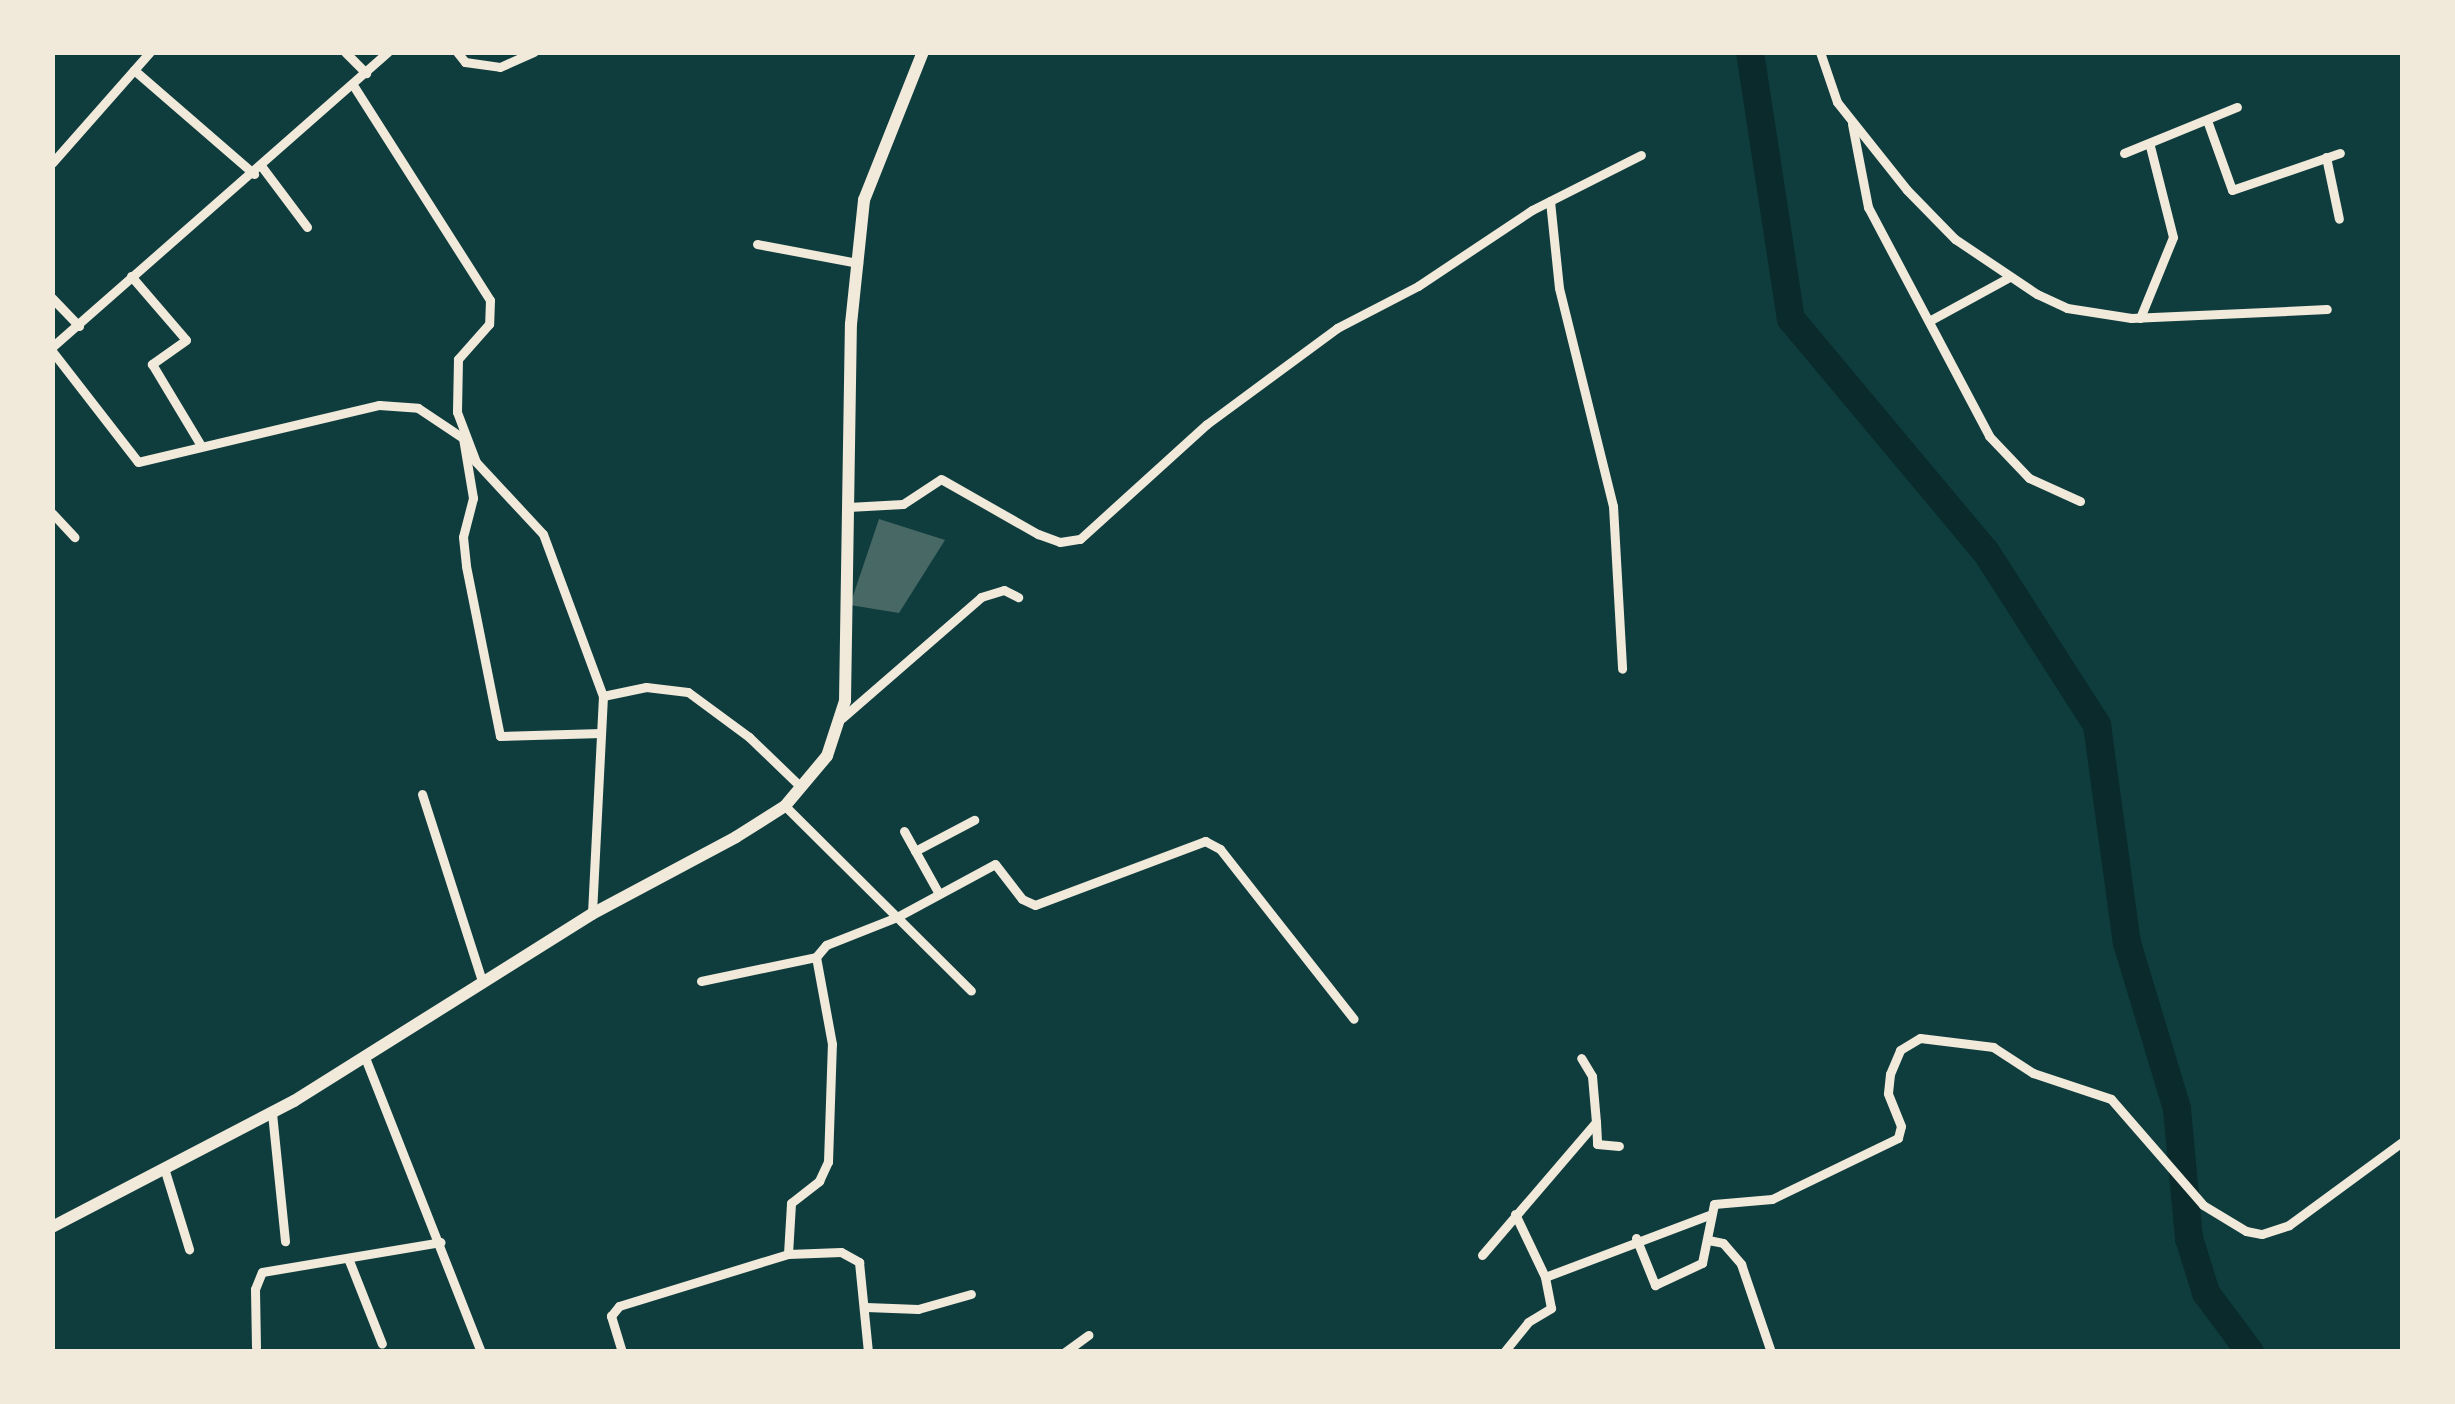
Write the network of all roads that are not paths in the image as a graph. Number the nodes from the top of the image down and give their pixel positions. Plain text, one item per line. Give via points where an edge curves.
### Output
1 (150, 52) edge
2 (345, 52) edge
3 (388, 52) edge
4 (457, 52) edge
5 (534, 52) edge
6 (923, 52) edge
7 (1820, 52) edge
8 (134, 70) junction
9 (366, 73) junction
10 (353, 85) junction
11 (2237, 108) dead end
12 (1852, 121) junction
13 (2208, 123) junction
14 (2150, 146) junction
15 (2124, 153) dead end
16 (2340, 153) dead end
17 (1641, 155) dead end
18 (2326, 157) junction
19 (52, 163) edge
20 (258, 171) junction
21 (1550, 201) junction
22 (2339, 219) dead end
23 (307, 227) dead end
24 (757, 244) dead end
25 (858, 263) junction
26 (131, 276) junction
27 (2008, 278) junction
28 (52, 298) edge
29 (2327, 309) dead end
30 (2140, 318) junction
31 (1929, 321) junction
32 (78, 326) junction
33 (52, 349) edge
34 (463, 438) junction
35 (200, 444) junction
36 (2080, 502) dead end
37 (848, 507) junction
38 (52, 513) edge
39 (74, 537) dead end
40 (1018, 597) dead end
41 (1622, 669) dead end
42 (603, 696) junction
43 (839, 720) junction
44 (601, 732) junction
45 (801, 787) junction
46 (422, 794) dead end
47 (784, 806) junction
48 (974, 820) dead end
49 (904, 831) dead end
50 (916, 851) junction
51 (938, 892) junction
52 (592, 914) junction
53 (897, 917) junction
54 (816, 957) junction
55 (482, 981) junction
56 (701, 981) dead end
57 (971, 991) dead end
58 (1354, 1019) dead end
59 (364, 1056) junction
60 (1581, 1058) dead end
61 (272, 1113) junction
62 (1596, 1122) junction
63 (2402, 1142) edge
64 (1619, 1146) dead end
65 (165, 1171) junction
66 (1515, 1214) junction
67 (1709, 1214) junction
68 (53, 1226) edge
69 (1636, 1238) junction
70 (284, 1240) dead end
71 (1708, 1240) junction
72 (441, 1242) junction
73 (189, 1249) dead end
74 (788, 1254) junction
75 (1482, 1254) dead end
76 (348, 1258) junction
77 (1545, 1278) junction
78 (971, 1294) dead end
79 (866, 1307) junction
80 (1088, 1334) dead end
81 (382, 1344) dead end
82 (256, 1346) dead end
83 (481, 1352) edge
84 (622, 1352) edge
85 (868, 1352) edge
86 (1065, 1352) edge
87 (1504, 1352) edge
88 (1771, 1352) edge

1 - 8 street
2 - 9 street
3 - 9 street
4 - 5 street via 465,62 500,66
6 - 25 main road via 864,200
7 - 12 street via 1828,83
8 - 19 street
8 - 20 street
9 - 10 street
10 - 20 street
10 - 34 street via 490,300 489,324 455,369
11 - 13 street
12 - 27 street via 1944,230
12 - 31 street via 1868,207
13 - 14 street
13 - 18 street via 2232,190
14 - 15 street
14 - 30 street via 2173,236
16 - 18 street
17 - 21 street
18 - 22 street
20 - 23 street
20 - 26 street
21 - 37 street via 1337,328 1208,424 1080,539 1060,542 1038,534 941,479 903,504
21 - 41 street via 1559,288 1612,506
24 - 25 street
25 - 37 main road
26 - 32 street
26 - 35 street via 186,340 152,364
27 - 30 street via 2067,308
27 - 31 street
28 - 32 street
29 - 30 street
31 - 36 street via 2002,456 2029,478
32 - 33 street
33 - 35 street via 131,459 143,462
34 - 35 street via 418,408 379,406
34 - 42 street via 504,496 543,534
34 - 44 street via 473,498 463,537 466,566 500,736
37 - 43 main road via 846,701
38 - 39 street
40 - 43 street via 1004,590 982,597
42 - 44 street
42 - 45 street via 670,688 703,699
43 - 45 main road via 828,756
44 - 52 street
45 - 47 main road
46 - 55 street
47 - 52 main road
47 - 53 street
48 - 50 street
49 - 50 street
50 - 51 street
51 - 53 street
51 - 58 street via 995,864 1022,899 1040,904 1205,842 1220,849
52 - 55 main road
53 - 54 street via 826,945
53 - 57 street
54 - 56 street
54 - 74 street via 832,1044 828,1162 820,1181 791,1203
55 - 59 main road
59 - 61 main road
59 - 72 street
60 - 62 street via 1592,1076
61 - 65 main road
61 - 70 street
62 - 64 street via 1597,1144
62 - 66 street
63 - 67 street via 2289,1224 2262,1234 2246,1231 2203,1206 2111,1099 2033,1074 1993,1047 1920,1038 1900,1050 1890,1074 1898,1138 1799,1188 1768,1200 1720,1201
65 - 68 main road
65 - 73 street
66 - 75 street
66 - 77 street
67 - 69 street
67 - 71 street
69 - 71 street via 1655,1286 1698,1266
69 - 77 street
71 - 88 street via 1723,1243 1741,1264
72 - 76 street
72 - 83 street
74 - 79 street via 854,1255 864,1273
74 - 84 street via 619,1306 611,1322
76 - 81 street
76 - 82 street via 259,1275
77 - 87 street via 1551,1308 1528,1322
78 - 79 street via 918,1309
79 - 85 street
80 - 86 street

